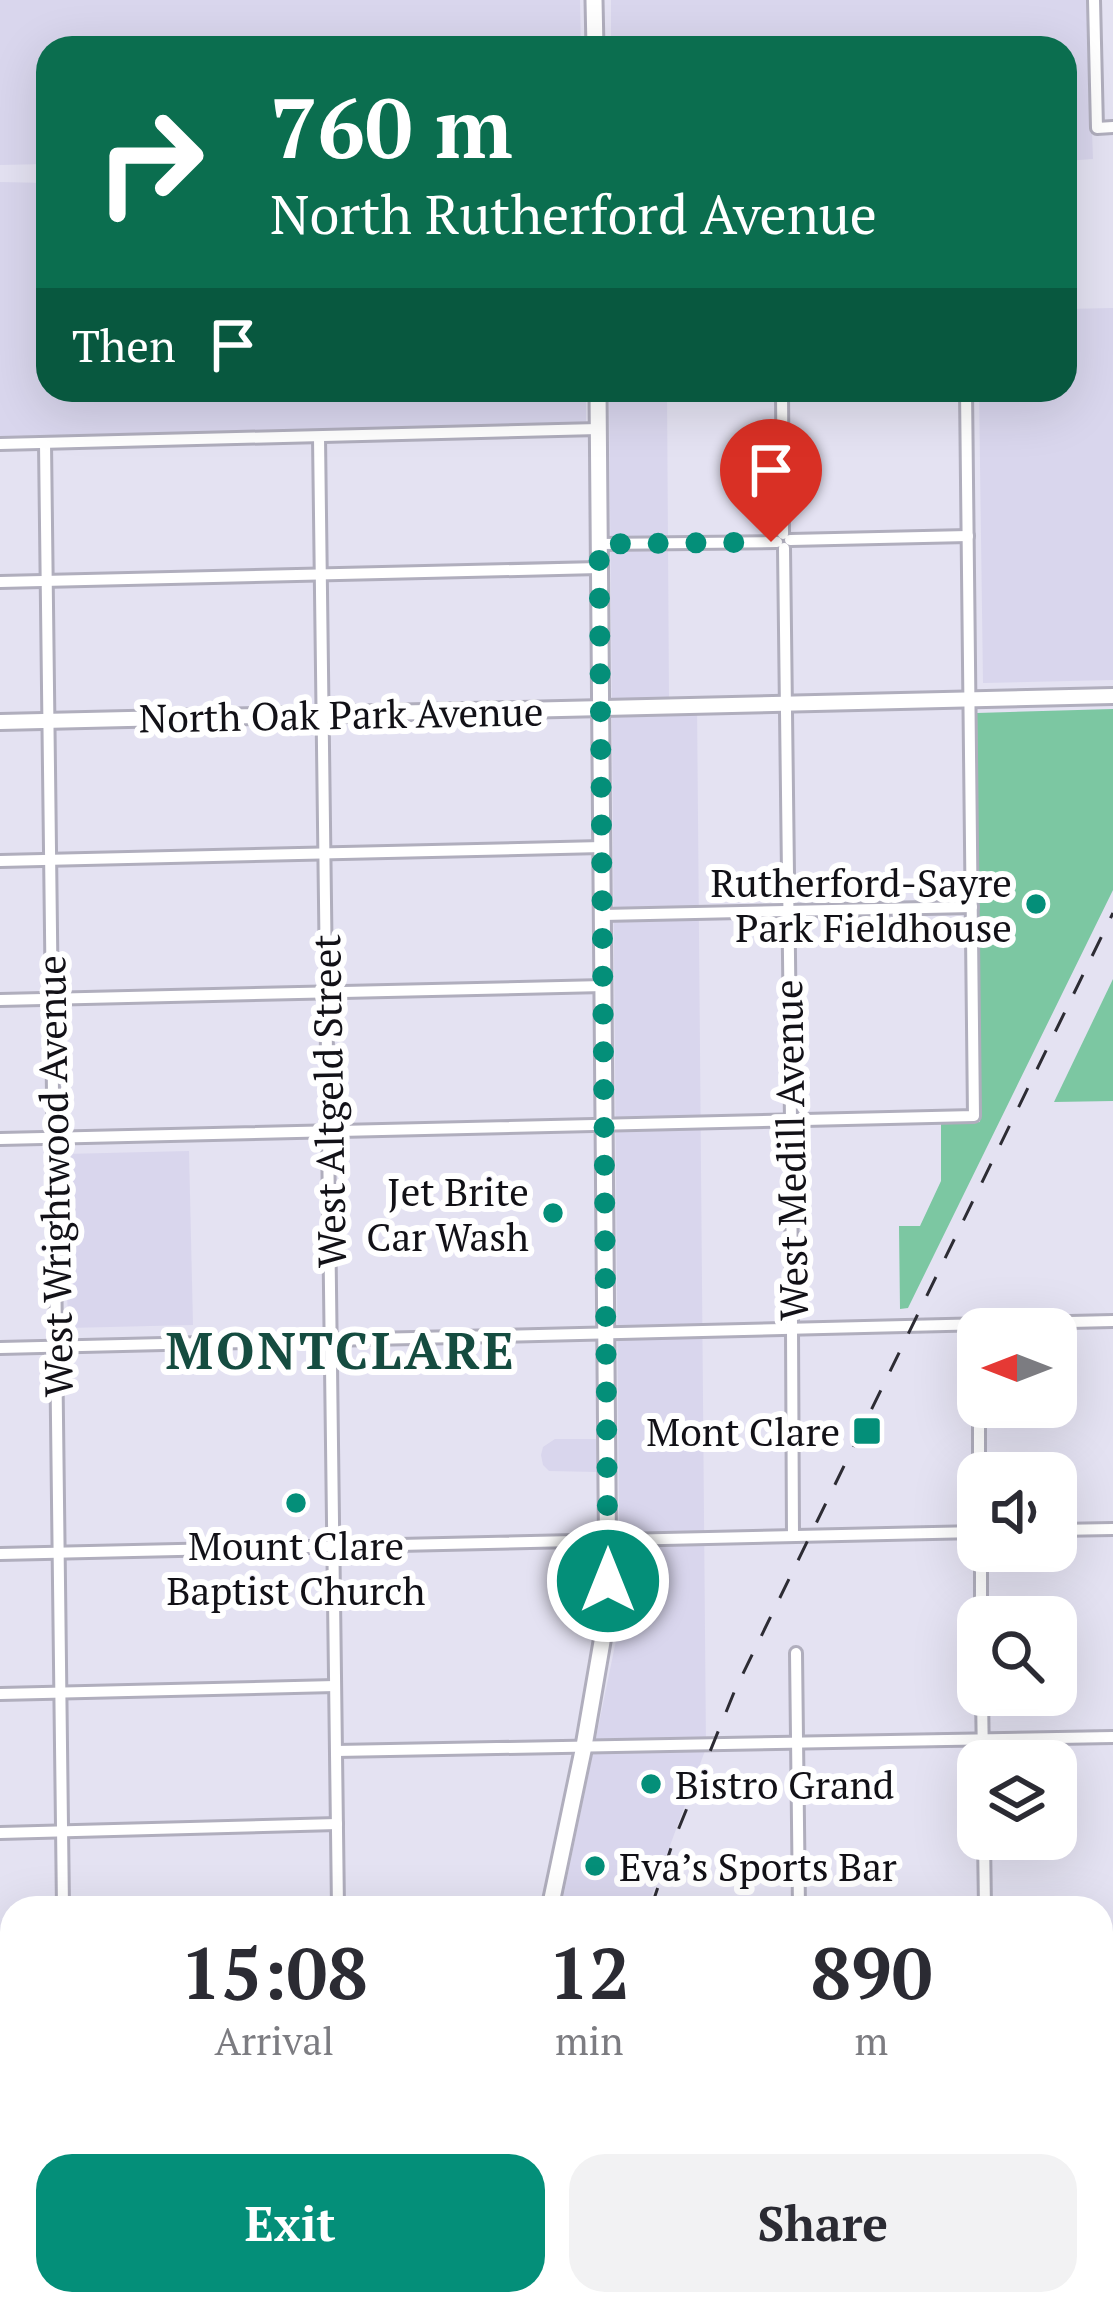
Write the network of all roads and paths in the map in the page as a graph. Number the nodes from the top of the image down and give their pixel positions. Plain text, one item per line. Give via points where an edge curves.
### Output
1 (594, 0) edge
2 (604, 0) edge
3 (1094, 0) edge
4 (595, 36) edge
5 (597, 36) edge
6 (1113, 127) edge
7 (598, 402) edge
8 (782, 402) edge
9 (966, 402) edge
10 (598, 429) junction
11 (319, 437) junction
12 (45, 443) junction
13 (0, 444) edge
14 (968, 536) junction
15 (783, 541) junction
16 (599, 544) junction
17 (599, 568) junction
18 (321, 575) junction
19 (47, 581) junction
20 (0, 582) edge
21 (1113, 696) edge
22 (969, 700) junction
23 (787, 704) junction
24 (601, 708) junction
25 (323, 715) junction
26 (49, 721) junction
27 (0, 722) edge
28 (602, 847) junction
29 (325, 854) junction
30 (50, 860) junction
31 (0, 861) edge
32 (972, 907) junction
33 (788, 911) junction
34 (603, 915) junction
35 (604, 986) junction
36 (326, 992) junction
37 (52, 999) junction
38 (0, 1000) edge
39 (791, 1120) junction
40 (605, 1125) junction
41 (328, 1131) junction
42 (54, 1138) junction
43 (0, 1139) edge
44 (1113, 1321) edge
45 (1077, 1324) edge
46 (792, 1329) junction
47 (957, 1331) edge
48 (607, 1334) junction
49 (331, 1340) junction
50 (56, 1347) junction
51 (0, 1348) edge
52 (1113, 1529) edge
53 (1077, 1530) edge
54 (957, 1532) edge
55 (793, 1536) junction
56 (609, 1540) junction
57 (333, 1547) junction
58 (59, 1553) junction
59 (0, 1554) edge
60 (796, 1653) dead end
61 (335, 1686) junction
62 (61, 1693) junction
63 (0, 1694) edge
64 (982, 1716) edge
65 (1113, 1737) edge
66 (982, 1740) joint
67 (957, 1741) edge
68 (797, 1744) junction
69 (584, 1746) junction
70 (336, 1750) junction
71 (337, 1824) junction
72 (62, 1832) junction
73 (0, 1833) edge
74 (984, 1860) edge
75 (63, 1896) edge
76 (338, 1896) edge
77 (553, 1896) edge
78 (799, 1896) edge
79 (985, 1896) edge

1 - 4 main road
2 - 5 main road
3 - 6 street via 1096,128
7 - 10 main road
8 - 15 street, West Medill Avenue
9 - 14 street
10 - 11 street
10 - 16 main road
11 - 12 street
11 - 18 street, West Altgeld Street
12 - 13 street
12 - 19 street, West Wrightwood Avenue
14 - 15 street
14 - 22 street
15 - 16 street
15 - 23 street, West Medill Avenue
16 - 17 main road
17 - 18 street
17 - 24 main road
18 - 19 street
18 - 25 street, West Altgeld Street
19 - 20 street
19 - 26 street, West Wrightwood Avenue
21 - 22 street, North Oak Park Avenue
22 - 23 street, North Oak Park Avenue
22 - 32 street
23 - 24 street, North Oak Park Avenue
23 - 33 street, West Medill Avenue
24 - 25 street, North Oak Park Avenue
24 - 28 main road
25 - 26 street, North Oak Park Avenue
25 - 29 street, West Altgeld Street
26 - 27 street, North Oak Park Avenue
26 - 30 street, West Wrightwood Avenue
28 - 29 street
28 - 34 main road
29 - 30 street
29 - 36 street, West Altgeld Street
30 - 31 street
30 - 37 street, West Wrightwood Avenue
32 - 33 street
32 - 39 street via 974,1116
33 - 34 street
33 - 39 street, West Medill Avenue
34 - 35 main road
35 - 36 street
35 - 40 main road
36 - 37 street
36 - 41 street, West Altgeld Street
37 - 38 street
37 - 42 street, West Wrightwood Avenue
39 - 40 street
39 - 46 street, West Medill Avenue
40 - 41 street
40 - 48 main road
41 - 42 street
41 - 49 street, West Altgeld Street
42 - 43 street
42 - 50 street, West Wrightwood Avenue
44 - 45 street
46 - 47 street
46 - 48 street
46 - 55 street, West Medill Avenue
48 - 49 street
48 - 56 main road
49 - 50 street
49 - 57 street, West Altgeld Street
50 - 51 street
50 - 58 street, West Wrightwood Avenue
52 - 53 street
54 - 55 street
55 - 56 street
56 - 57 street
56 - 69 main road via 608,1607
57 - 58 street
57 - 61 street, West Altgeld Street
58 - 59 street
58 - 62 street, West Wrightwood Avenue
60 - 68 street
61 - 62 street
61 - 70 street, West Altgeld Street
62 - 63 street
62 - 72 street, West Wrightwood Avenue
64 - 66 street
65 - 66 street
67 - 68 street
68 - 69 street
68 - 78 street
69 - 70 street
69 - 77 main road
70 - 71 street, West Altgeld Street
71 - 72 street
71 - 76 street, West Altgeld Street
72 - 73 street
72 - 75 street, West Wrightwood Avenue
74 - 79 street

